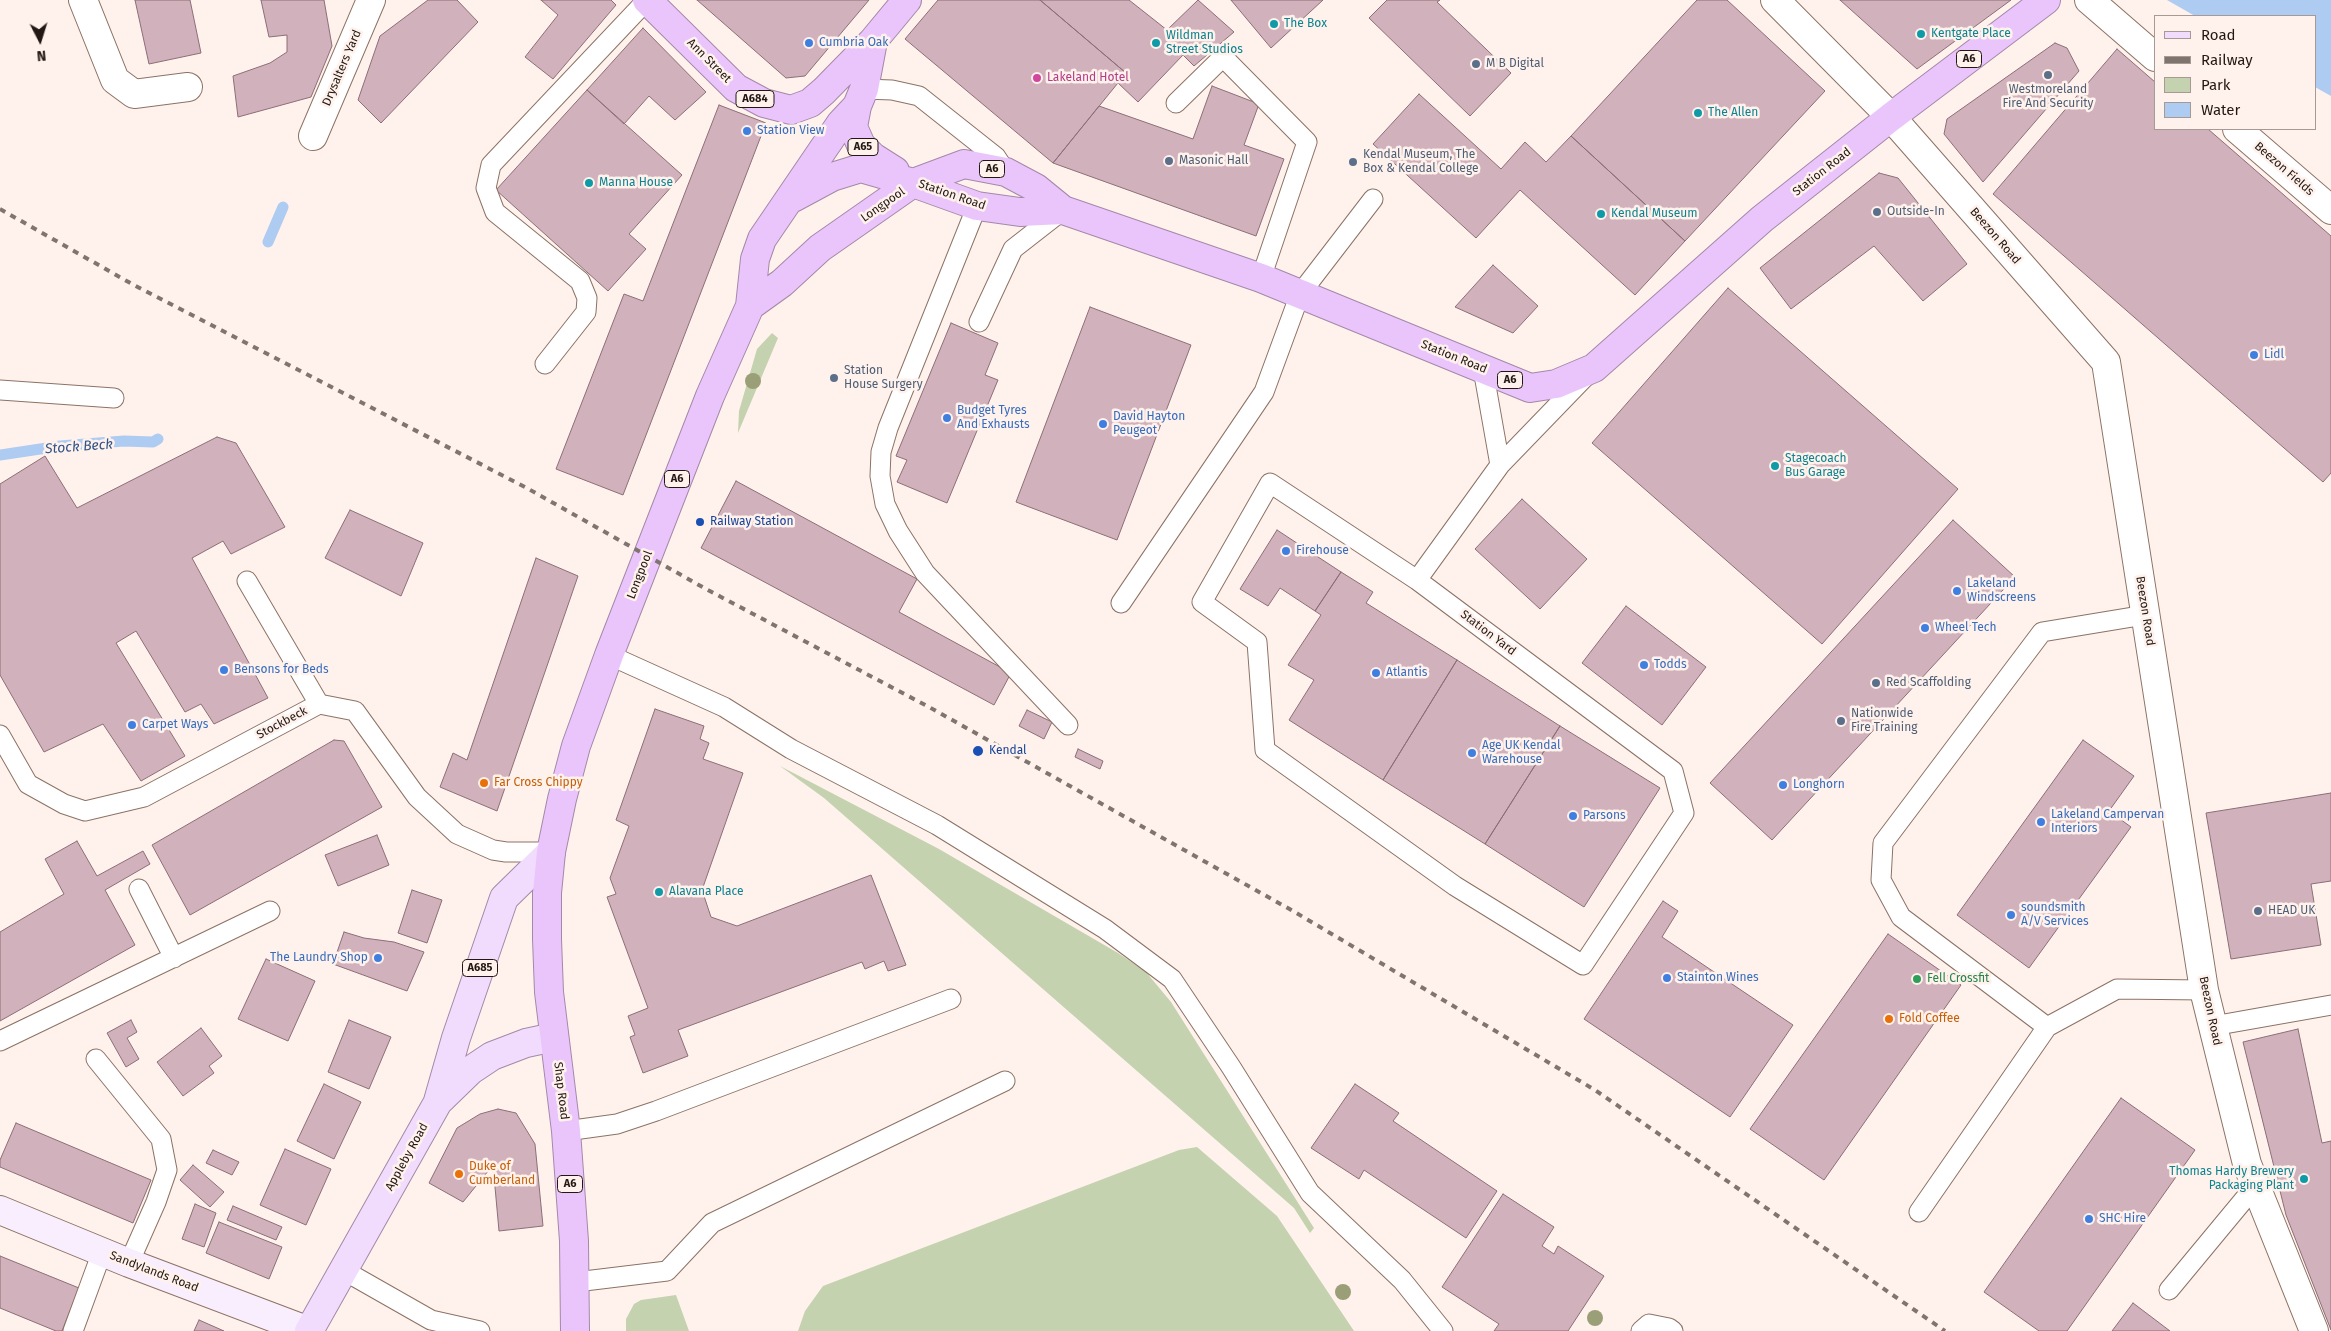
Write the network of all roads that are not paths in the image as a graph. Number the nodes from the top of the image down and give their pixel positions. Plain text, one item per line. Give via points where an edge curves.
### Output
1 (83, 0) edge
2 (371, 0) edge
3 (647, 0) edge
4 (908, 0) edge
5 (1775, 0) edge
6 (2046, 0) edge
7 (2089, 0) edge
8 (873, 41) junction
9 (2154, 56) edge
10 (188, 87) dead end
11 (860, 98) junction
12 (1176, 103) dead end
13 (1891, 117) junction
14 (2238, 130) edge
15 (313, 136) dead end
16 (1006, 172) junction
17 (913, 183) junction
18 (1373, 199) dead end
19 (788, 200) junction
20 (977, 206) junction
21 (1063, 210) junction
22 (2331, 210) edge
23 (1261, 278) junction
24 (1300, 294) junction
25 (750, 306) junction
26 (979, 322) dead end
27 (545, 364) dead end
28 (1594, 368) junction
29 (1483, 369) junction
30 (0, 390) edge
31 (114, 398) dead end
32 (1500, 465) junction
33 (1417, 580) junction
34 (247, 581) dead end
35 (1121, 603) dead end
36 (2145, 615) junction
37 (609, 655) junction
38 (319, 704) junction
39 (1068, 725) dead end
40 (0, 735) edge
41 (551, 852) junction
42 (139, 889) dead end
43 (270, 911) dead end
44 (174, 958) junction
45 (2204, 990) junction
46 (951, 999) dead end
47 (2331, 1005) edge
48 (2213, 1026) junction
49 (2047, 1027) junction
50 (554, 1037) junction
51 (0, 1042) edge
52 (96, 1058) dead end
53 (1005, 1081) dead end
54 (438, 1102) junction
55 (566, 1131) junction
56 (2256, 1186) junction
57 (0, 1210) edge
58 (1919, 1212) dead end
59 (102, 1252) junction
60 (128, 1263) junction
61 (343, 1270) junction
62 (576, 1282) junction
63 (2169, 1290) dead end
64 (73, 1331) edge
65 (309, 1331) edge
66 (480, 1331) edge
67 (576, 1331) edge
68 (1443, 1331) edge
69 (1641, 1331) edge
70 (1673, 1331) edge
71 (2314, 1331) edge

1 - 10 street via 115,80 134,94
2 - 15 street, Drysalters Yard
3 - 8 highway, Ann Street / A684 via 736,88 779,108 791,110 810,103
3 - 27 lane via 491,165 486,188 495,212 580,281 587,298 586,312
4 - 8 highway, A65
5 - 13 street, Beezon Road
6 - 13 highway, A6
7 - 9 street
8 - 11 highway, A65
11 - 16 lane via 892,90 919,96 996,157
11 - 17 highway, A65 via 854,127 861,145 873,157
11 - 19 highway
12 - 23 lane via 1223,57 1307,142
13 - 28 highway, Station Road / A6 via 1762,219
13 - 36 street, Beezon Road via 2106,362
14 - 22 street, Beezon Fields
16 - 17 highway, Station Road / A6 via 964,164
16 - 21 highway, Station Road / A6 via 1036,188
17 - 19 highway, Longpool / A6 via 861,168 832,177
17 - 20 highway, Station Road / A6
17 - 25 highway, Longpool / A6 via 820,248 782,283
18 - 24 lane
19 - 25 highway, Longpool / A6 via 762,239 755,259
20 - 21 highway, Station Road / A6 via 1020,212
20 - 39 lane via 888,428 881,452 880,476 885,504 926,573
21 - 23 highway, Station Road / A6
21 - 26 lane via 1013,249
23 - 24 highway, Station Road / A6
24 - 29 highway, Station Road / A6
24 - 35 lane via 1264,392
25 - 37 highway, Longpool / A6 via 707,404
28 - 29 highway, Station Road / A6 via 1556,384 1530,388
28 - 32 lane
29 - 32 lane
30 - 31 lane
32 - 33 lane
33 - 33 lane, Station Yard via 1270,483 1202,602 1257,642 1265,750 1455,886 1583,965 1684,813 1673,771
34 - 38 lane
36 - 45 street, Beezon Road
36 - 49 lane via 2042,632 1883,843 1881,880 1901,917
37 - 41 highway, Longpool / A6 via 576,746
37 - 68 lane via 724,707 791,749 937,826 1105,929 1172,979 1310,1193 1402,1280
38 - 40 lane, Stockbeck via 144,797 85,810 64,804 28,784
38 - 41 lane, Stockbeck via 355,711 417,797 457,834 493,850
41 - 50 highway, Shap Road / A6 via 547,939
41 - 54 main road, A685 via 504,898 456,1038
42 - 44 lane
43 - 44 lane
44 - 51 lane
45 - 48 street, Beezon Road
45 - 49 lane via 2117,989
46 - 55 lane via 656,1111 617,1124
47 - 48 lane
48 - 56 street, Beezon Road via 2247,1164
49 - 58 lane
50 - 54 main road, Appleby Road / A685 via 492,1056 471,1070
50 - 55 highway, Shap Road / A6
52 - 60 lane via 161,1139 167,1170
53 - 62 lane via 712,1223 667,1271
54 - 61 main road, Appleby Road / A685
55 - 62 highway, Shap Road / A6
56 - 63 lane
56 - 71 street, Beezon Road
57 - 59 street, Sandylands Road
59 - 60 street, Sandylands Road
59 - 64 lane
60 - 65 street, Sandylands Road
61 - 65 main road, Appleby Road / A685
61 - 66 lane via 431,1320
62 - 67 highway, Shap Road / A6
69 - 70 lane via 1649,1324

